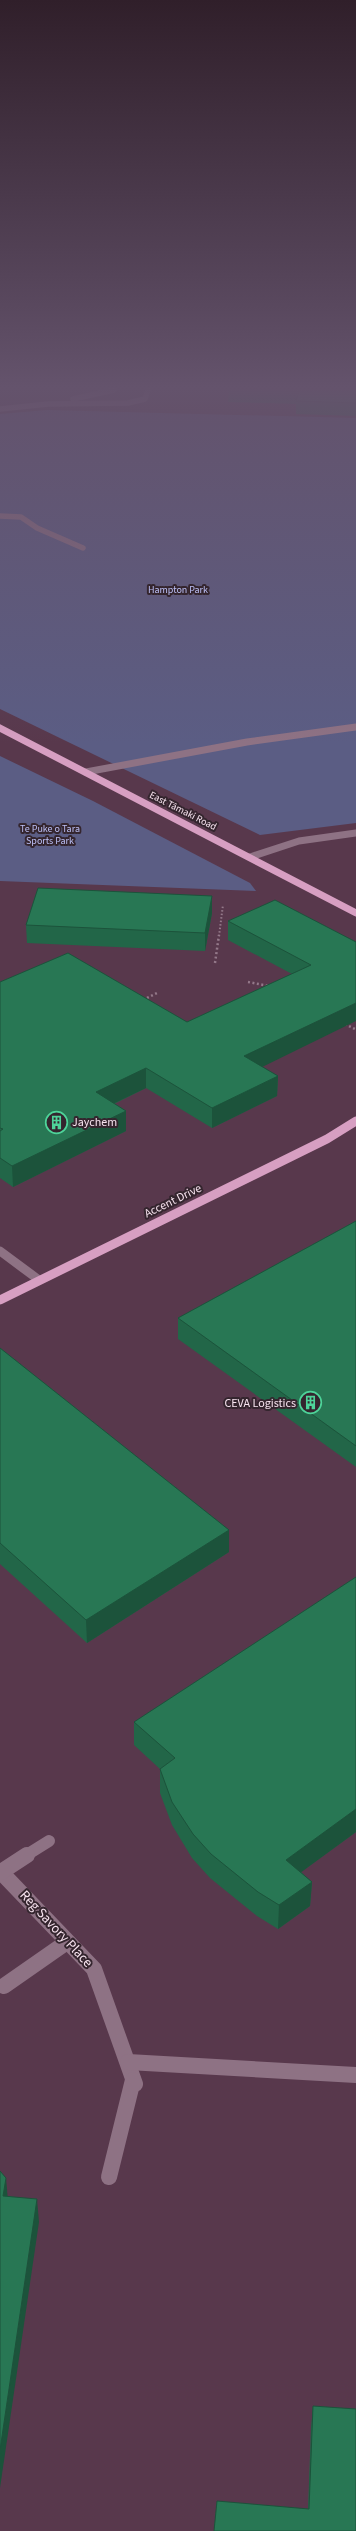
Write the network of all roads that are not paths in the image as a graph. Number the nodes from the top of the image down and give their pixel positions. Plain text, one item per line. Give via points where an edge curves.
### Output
1 (0, 516) edge
2 (83, 548) dead end
3 (356, 727) edge
4 (0, 728) edge
5 (86, 772) junction
6 (356, 833) edge
7 (250, 857) junction
8 (356, 913) edge
9 (356, 1120) edge
10 (0, 1251) edge
11 (39, 1280) junction
12 (0, 1300) edge
13 (49, 1841) dead end
14 (1, 1871) edge
15 (67, 1942) junction
16 (4, 1986) dead end
17 (128, 2062) junction
18 (356, 2075) edge
19 (109, 2177) dead end

1 - 2 street via 13,515 22,518
3 - 5 street via 247,742
4 - 5 main road, East Tāmaki Road
5 - 7 main road, East Tāmaki Road
6 - 7 street via 299,841
7 - 8 main road, East Tāmaki Road
9 - 11 main road, Accent Drive via 320,1142
10 - 11 street
11 - 12 main road, Accent Drive
13 - 14 street
14 - 15 street, Reg Savory Place
15 - 16 street
15 - 17 street, Reg Savory Place via 94,1969
17 - 18 street
17 - 19 street, Reg Savory Place via 134,2082

